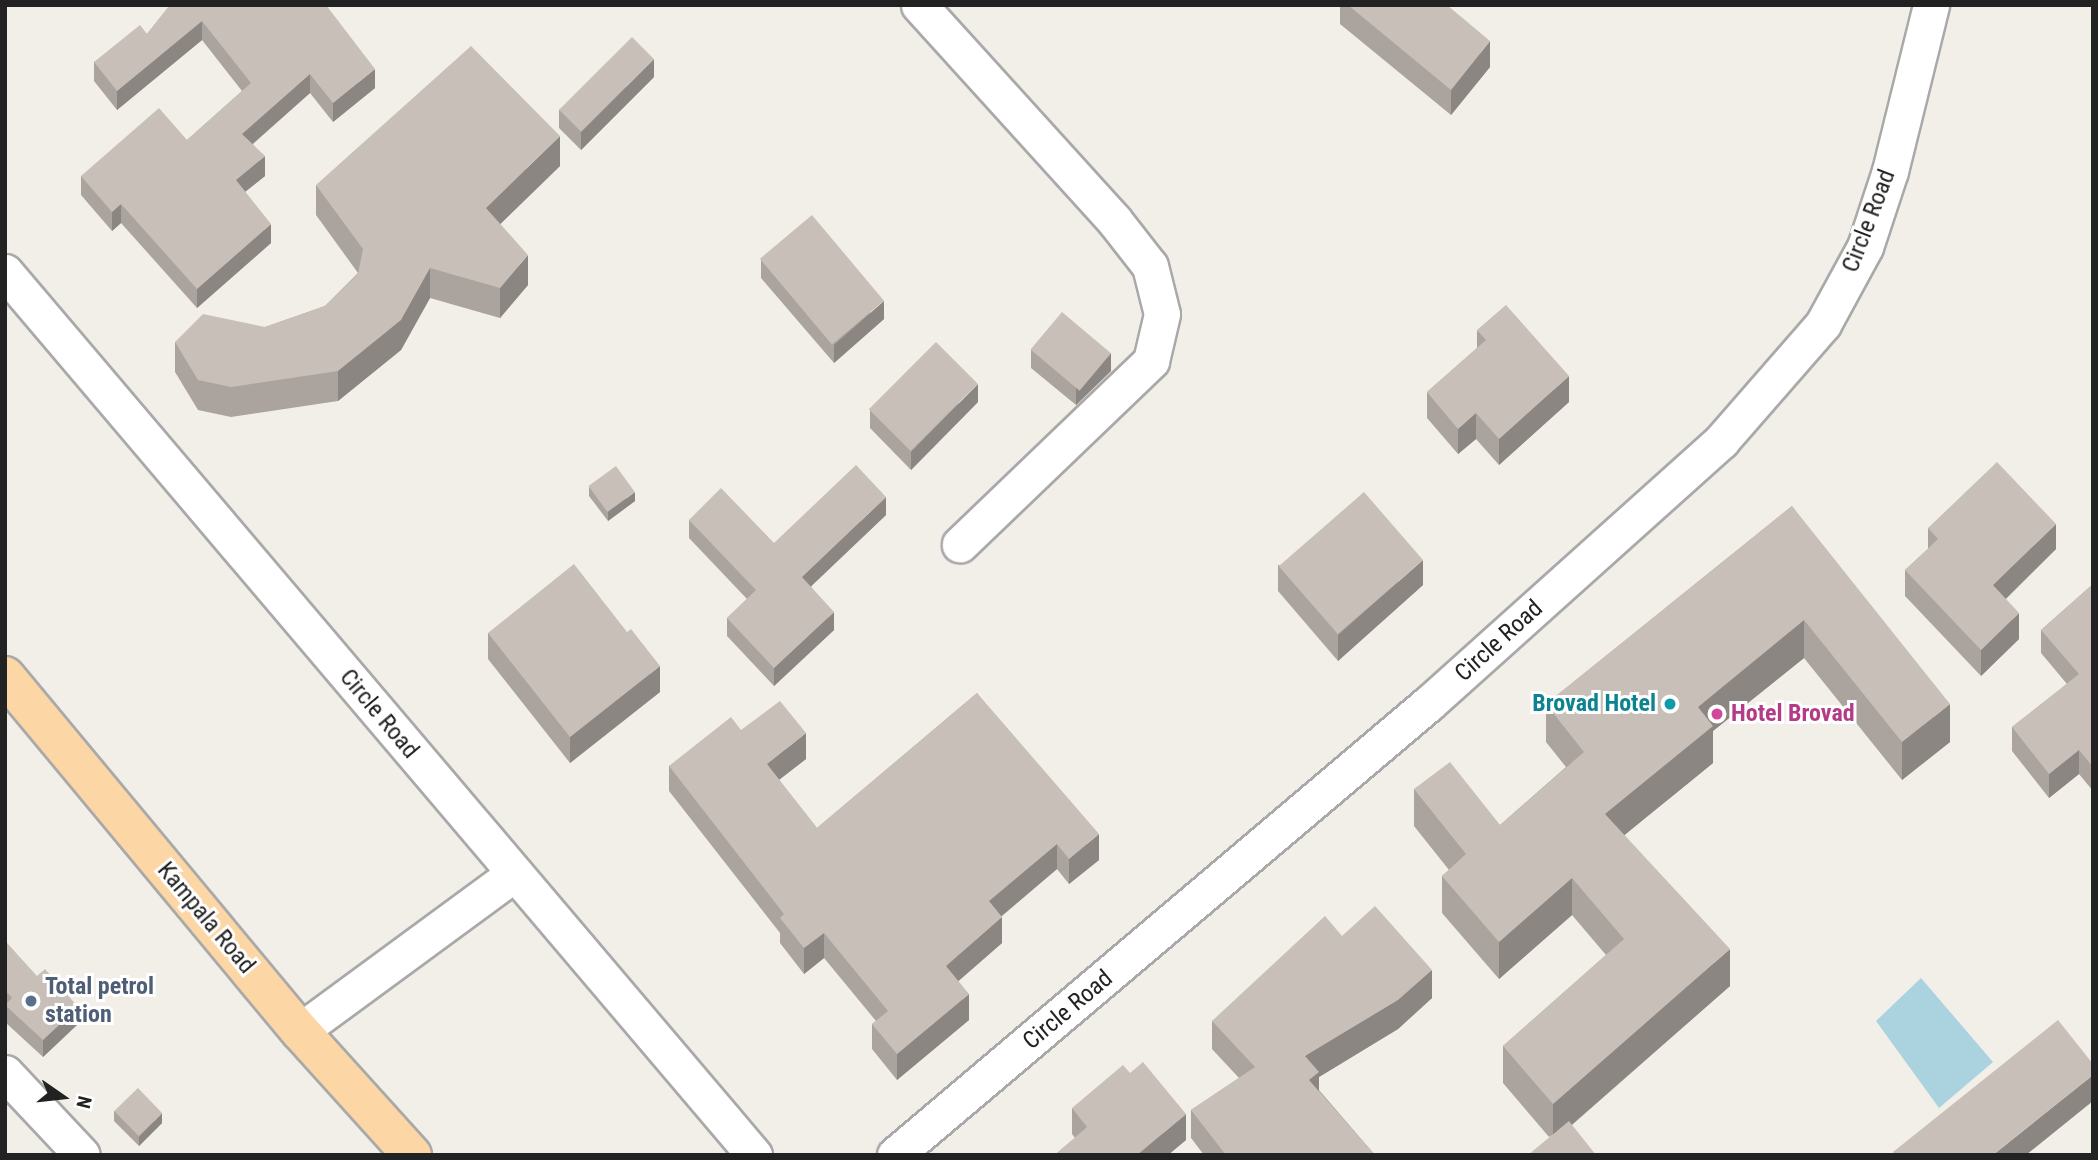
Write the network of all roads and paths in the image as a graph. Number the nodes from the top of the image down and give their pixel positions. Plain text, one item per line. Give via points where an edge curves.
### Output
1 (919, 5) edge
2 (1931, 5) edge
3 (5, 272) edge
4 (961, 544) dead end
5 (5, 676) edge
6 (514, 874) junction
7 (300, 1031) junction
8 (5, 1073) edge
9 (82, 1155) edge
10 (411, 1155) edge
11 (754, 1155) edge
12 (895, 1155) edge

1 - 4 street via 1114,220 1150,266 1163,314 1151,361
2 - 12 street, Circle Road via 1890,171 1865,247 1823,324 1721,441 1429,705
3 - 6 street, Circle Road
5 - 7 main road, Kampala Road
6 - 7 street
6 - 11 street, Circle Road
7 - 10 main road, Kampala Road
8 - 9 street

